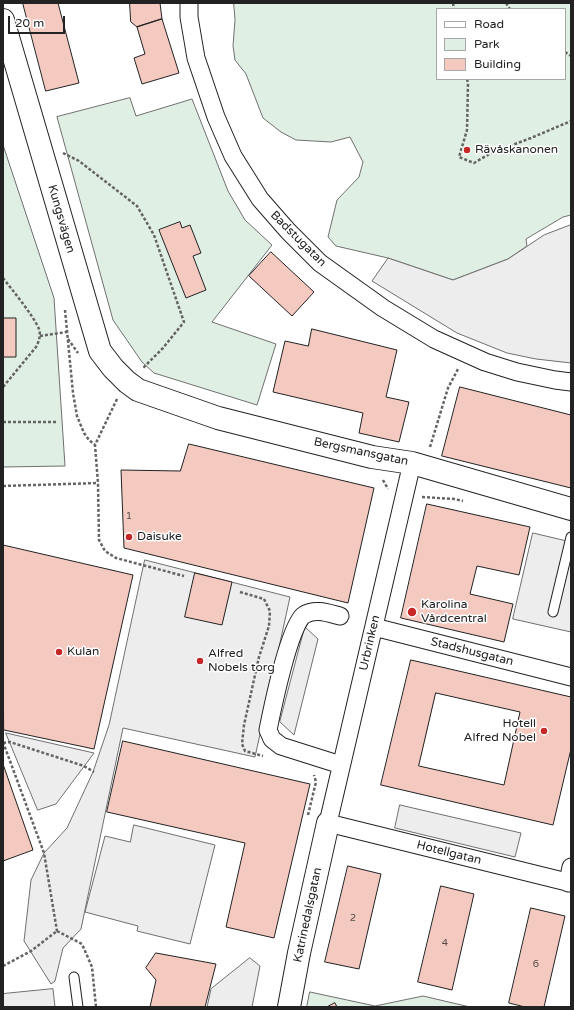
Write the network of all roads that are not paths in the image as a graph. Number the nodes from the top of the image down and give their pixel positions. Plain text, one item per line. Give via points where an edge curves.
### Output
1 (189, 3) edge
2 (3, 20) edge
3 (571, 382) edge
4 (152, 396) joint
5 (418, 465) junction
6 (571, 509) edge
7 (571, 537) edge
8 (553, 612) dead end
9 (340, 616) dead end
10 (374, 627) junction
11 (571, 677) edge
12 (341, 764) junction
13 (317, 822) junction
14 (570, 878) edge
15 (74, 977) dead end
16 (78, 1007) edge
17 (289, 1007) edge

1 - 3 street, Badstugatan via 196,58 216,117 233,156 260,200 320,263 383,308 434,339 485,362 517,372
2 - 4 street, Kungsvägen via 100,351 112,368 127,382
4 - 5 street, Bergsmansgatan via 218,418 372,457
5 - 6 street, Bergsmansgatan
5 - 10 street, Urbrinken
7 - 8 lane
9 - 12 street via 322,611 302,616 298,622 282,667 268,730 272,739 281,746
10 - 11 street, Stadshusgatan
10 - 12 street, Urbrinken
12 - 13 street, Urbrinken
13 - 14 street, Hotellgatan
13 - 17 street, Katrinedalsgatan
15 - 16 lane

